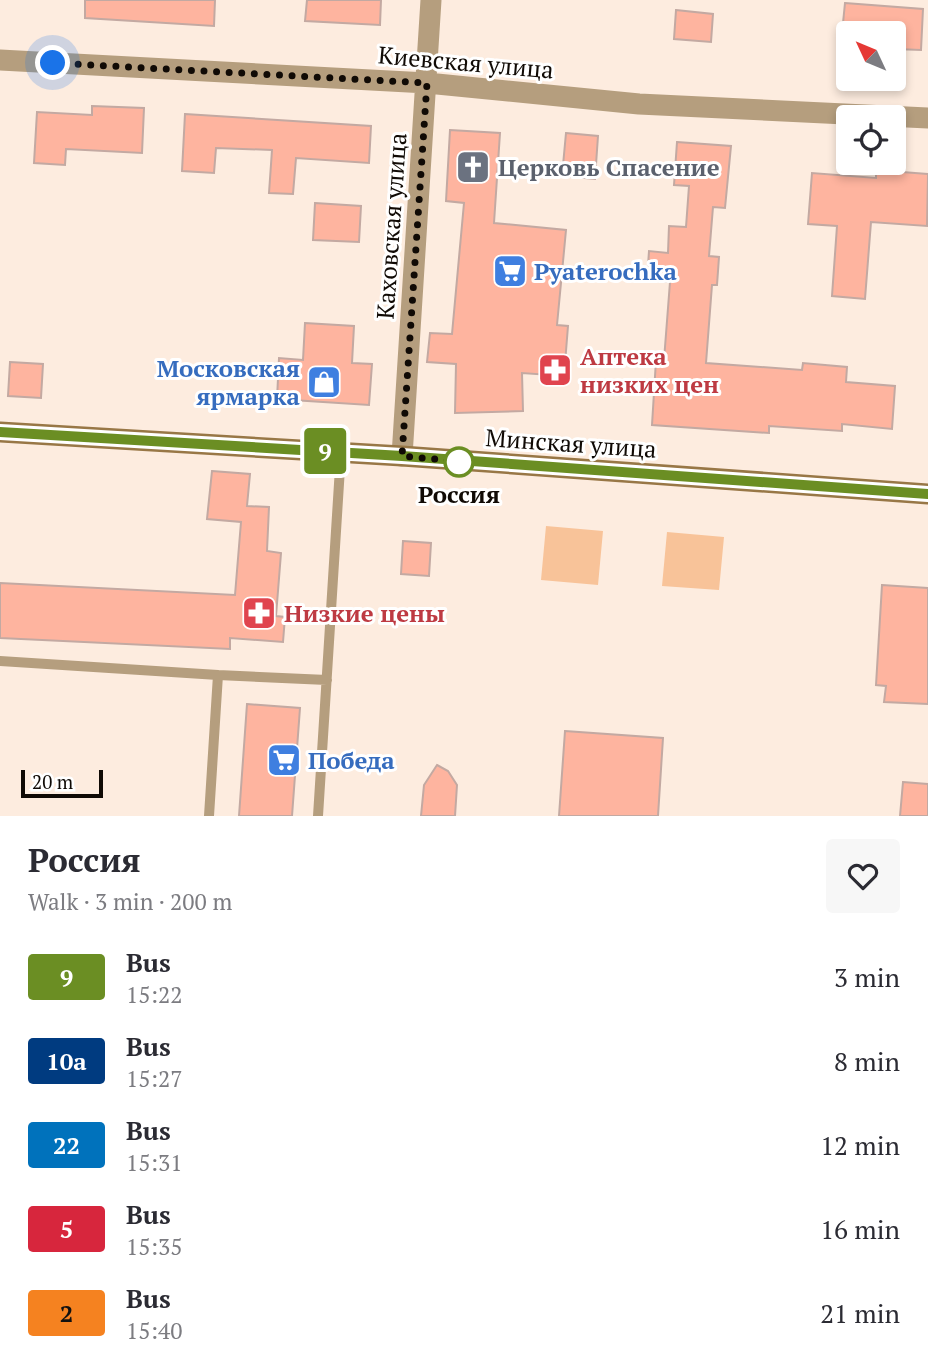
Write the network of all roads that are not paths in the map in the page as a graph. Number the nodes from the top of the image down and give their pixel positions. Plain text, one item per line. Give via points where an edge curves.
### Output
1 (431, 0) edge
2 (0, 60) edge
3 (427, 83) junction
4 (928, 118) edge
5 (0, 432) edge
6 (341, 452) junction
7 (402, 456) junction
8 (928, 494) edge
9 (0, 661) edge
10 (218, 675) junction
11 (327, 680) junction
12 (209, 816) edge
13 (318, 816) edge

1 - 3 street, Каховская улица
2 - 3 street, Киевская улица
3 - 4 street, Киевская улица via 639,104
3 - 7 street, Каховская улица
5 - 6 main road, Минская улица
6 - 7 main road, Минская улица
6 - 11 lane
7 - 8 main road, Минская улица
9 - 10 lane
10 - 11 lane
10 - 12 lane
11 - 13 lane

